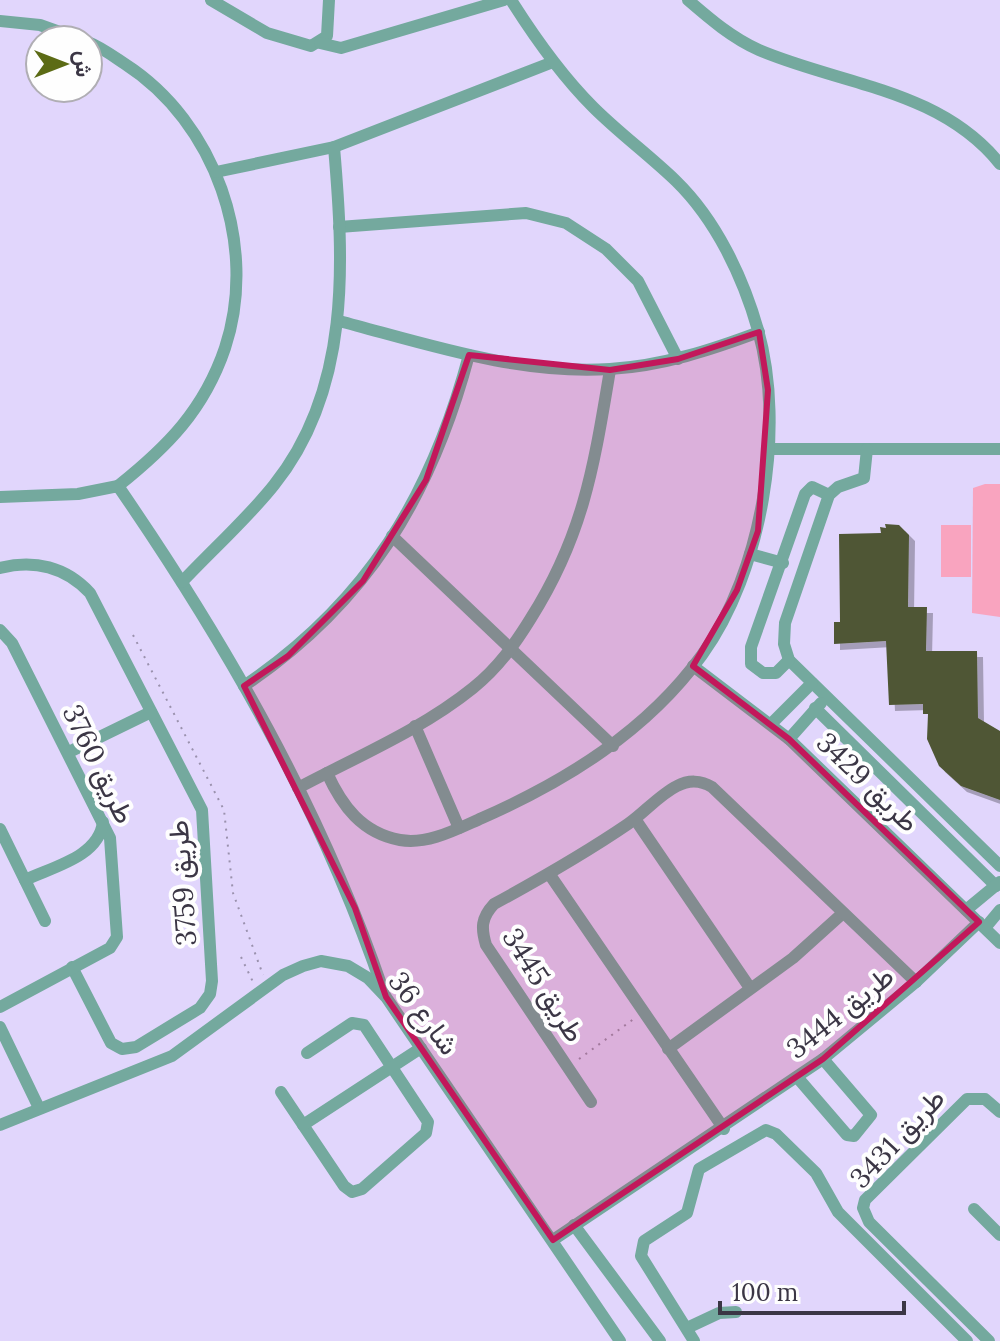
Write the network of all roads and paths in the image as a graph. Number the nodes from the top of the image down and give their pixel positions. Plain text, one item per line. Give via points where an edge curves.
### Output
1 (211, 0) edge
2 (329, 0) edge
3 (504, 0) edge
4 (511, 0) edge
5 (688, 0) edge
6 (0, 21) edge
7 (30, 24) edge
8 (320, 43) junction
9 (104, 52) edge
10 (553, 62) junction
11 (334, 147) junction
12 (1000, 164) edge
13 (216, 172) junction
14 (339, 227) junction
15 (339, 321) junction
16 (759, 332) junction
17 (469, 355) junction
18 (678, 359) junction
19 (610, 370) junction
20 (767, 449) junction
21 (867, 449) junction
22 (1000, 449) edge
23 (118, 486) junction
24 (829, 495) junction
25 (0, 497) edge
26 (392, 536) junction
27 (750, 554) junction
28 (783, 563) junction
29 (0, 568) edge
30 (182, 582) junction
31 (0, 630) edge
32 (512, 648) junction
33 (789, 660) junction
34 (693, 666) junction
35 (812, 683) junction
36 (244, 686) junction
37 (826, 698) junction
38 (815, 708) junction
39 (151, 712) junction
40 (771, 724) junction
41 (415, 726) junction
42 (789, 739) junction
43 (613, 746) junction
44 (69, 752) junction
45 (327, 773) junction
46 (298, 788) junction
47 (635, 819) junction
48 (103, 822) junction
49 (459, 828) junction
50 (0, 829) edge
51 (89, 850) junction
52 (113, 861) junction
53 (1000, 866) edge
54 (550, 875) junction
55 (25, 880) junction
56 (998, 884) edge
57 (966, 910) junction
58 (1000, 910) edge
59 (843, 913) junction
60 (45, 921) dead end
61 (982, 925) junction
62 (1000, 943) edge
63 (241, 957) dead end
64 (72, 967) junction
65 (916, 982) junction
66 (750, 988) junction
67 (258, 994) junction
68 (386, 997) junction
69 (0, 1007) edge
70 (643, 1013) junction
71 (0, 1027) edge
72 (421, 1048) junction
73 (668, 1049) junction
74 (307, 1053) dead end
75 (823, 1059) junction
76 (390, 1066) junction
77 (568, 1067) junction
78 (797, 1077) junction
79 (281, 1092) dead end
80 (591, 1102) dead end
81 (39, 1108) junction
82 (1000, 1112) edge
83 (0, 1125) edge
84 (303, 1125) junction
85 (724, 1129) junction
86 (974, 1209) dead end
87 (574, 1225) junction
88 (1000, 1235) edge
89 (553, 1240) junction
90 (736, 1312) dead end
91 (687, 1328) junction
92 (620, 1341) edge
93 (660, 1341) edge
94 (694, 1341) edge
95 (967, 1341) edge
96 (989, 1341) edge

1 - 8 street via 267,33 305,45
2 - 8 street via 328,31
3 - 8 street via 341,48
4 - 10 street
5 - 12 street via 755,48 939,113
6 - 7 street
9 - 13 street via 146,77 186,120
10 - 11 street
10 - 16 street via 592,106 677,182 713,227 740,278
11 - 13 street
11 - 14 street
13 - 23 street via 233,229 235,259 236,289 225,347 201,402 165,449
14 - 15 street
14 - 18 street via 526,213 566,223 606,249 638,281
15 - 17 street
15 - 30 street via 320,410 275,484
16 - 18 street
16 - 20 street via 768,390
17 - 19 street via 561,369
17 - 26 street via 447,431 426,480
18 - 19 street
19 - 32 street via 583,511 565,559
20 - 21 street
20 - 27 street via 758,531
21 - 22 street
21 - 24 street via 864,478
23 - 25 street via 78,494
23 - 30 street
24 - 28 street via 812,487 805,494
24 - 33 street via 785,623
26 - 32 street
26 - 36 street via 328,621
27 - 28 street
27 - 34 street via 737,590
28 - 33 street via 750,656 754,668 769,674
29 - 39 street, طريق 3759 via 43,565 83,585
30 - 36 street
31 - 44 street, طريق 3760 via 12,643
32 - 41 street via 471,690
32 - 43 street
33 - 35 street
34 - 40 street, طريق 3429
34 - 43 street
35 - 37 street
35 - 40 street
36 - 46 street
37 - 38 street
37 - 53 street
38 - 42 street
38 - 56 street
39 - 44 street
39 - 64 street, طريق 3759 via 204,817 210,994 200,1008 136,1047 122,1049 111,1043
40 - 42 street, طريق 3429
41 - 45 street
41 - 49 street
42 - 57 street, طريق 3429
43 - 49 street via 539,792
44 - 48 street, طريق 3760
45 - 46 street
45 - 49 street via 346,809 381,835 425,840
46 - 68 street via 355,908
47 - 54 street
47 - 59 street via 674,787 706,783
47 - 66 street
48 - 51 street
48 - 52 street, طريق 3760
50 - 55 street
51 - 52 street
51 - 55 street
52 - 64 street, طريق 3760 via 115,942
54 - 70 street
54 - 77 street, طريق 3445 via 494,904 485,914 482,932
55 - 60 street
56 - 57 street
57 - 61 street, طريق 3429
58 - 61 street, طريق 3444
59 - 65 street
59 - 66 street
61 - 62 street, طريق 3429
61 - 65 street, طريق 3444
63 - 67 path
64 - 69 street, طريق 3760
65 - 75 street, طريق 3444
66 - 73 street
67 - 68 street, شارع 36 via 293,970 321,961 356,970
67 - 81 street, شارع 36 via 172,1056
68 - 72 street, شارع 36
70 - 73 street
70 - 77 path
71 - 81 street
72 - 76 street
72 - 89 street, شارع 36
73 - 85 street
74 - 76 street via 358,1023
75 - 78 street, طريق 3444
75 - 78 street via 871,1115 854,1136 847,1135
76 - 84 street
76 - 84 street via 428,1128 358,1192 347,1190
77 - 80 street, طريق 3445
78 - 85 street, طريق 3444
79 - 84 street
81 - 83 street, شارع 36
82 - 96 street, طريق 3431 via 985,1099 967,1099 865,1200 863,1208 869,1222
85 - 87 street, طريق 3444
86 - 88 street
87 - 89 street, طريق 3444
87 - 93 street
89 - 92 street, شارع 36
90 - 91 street via 719,1313
91 - 94 street
91 - 95 street via 641,1248 690,1208 699,1169 766,1130 816,1173 838,1212

